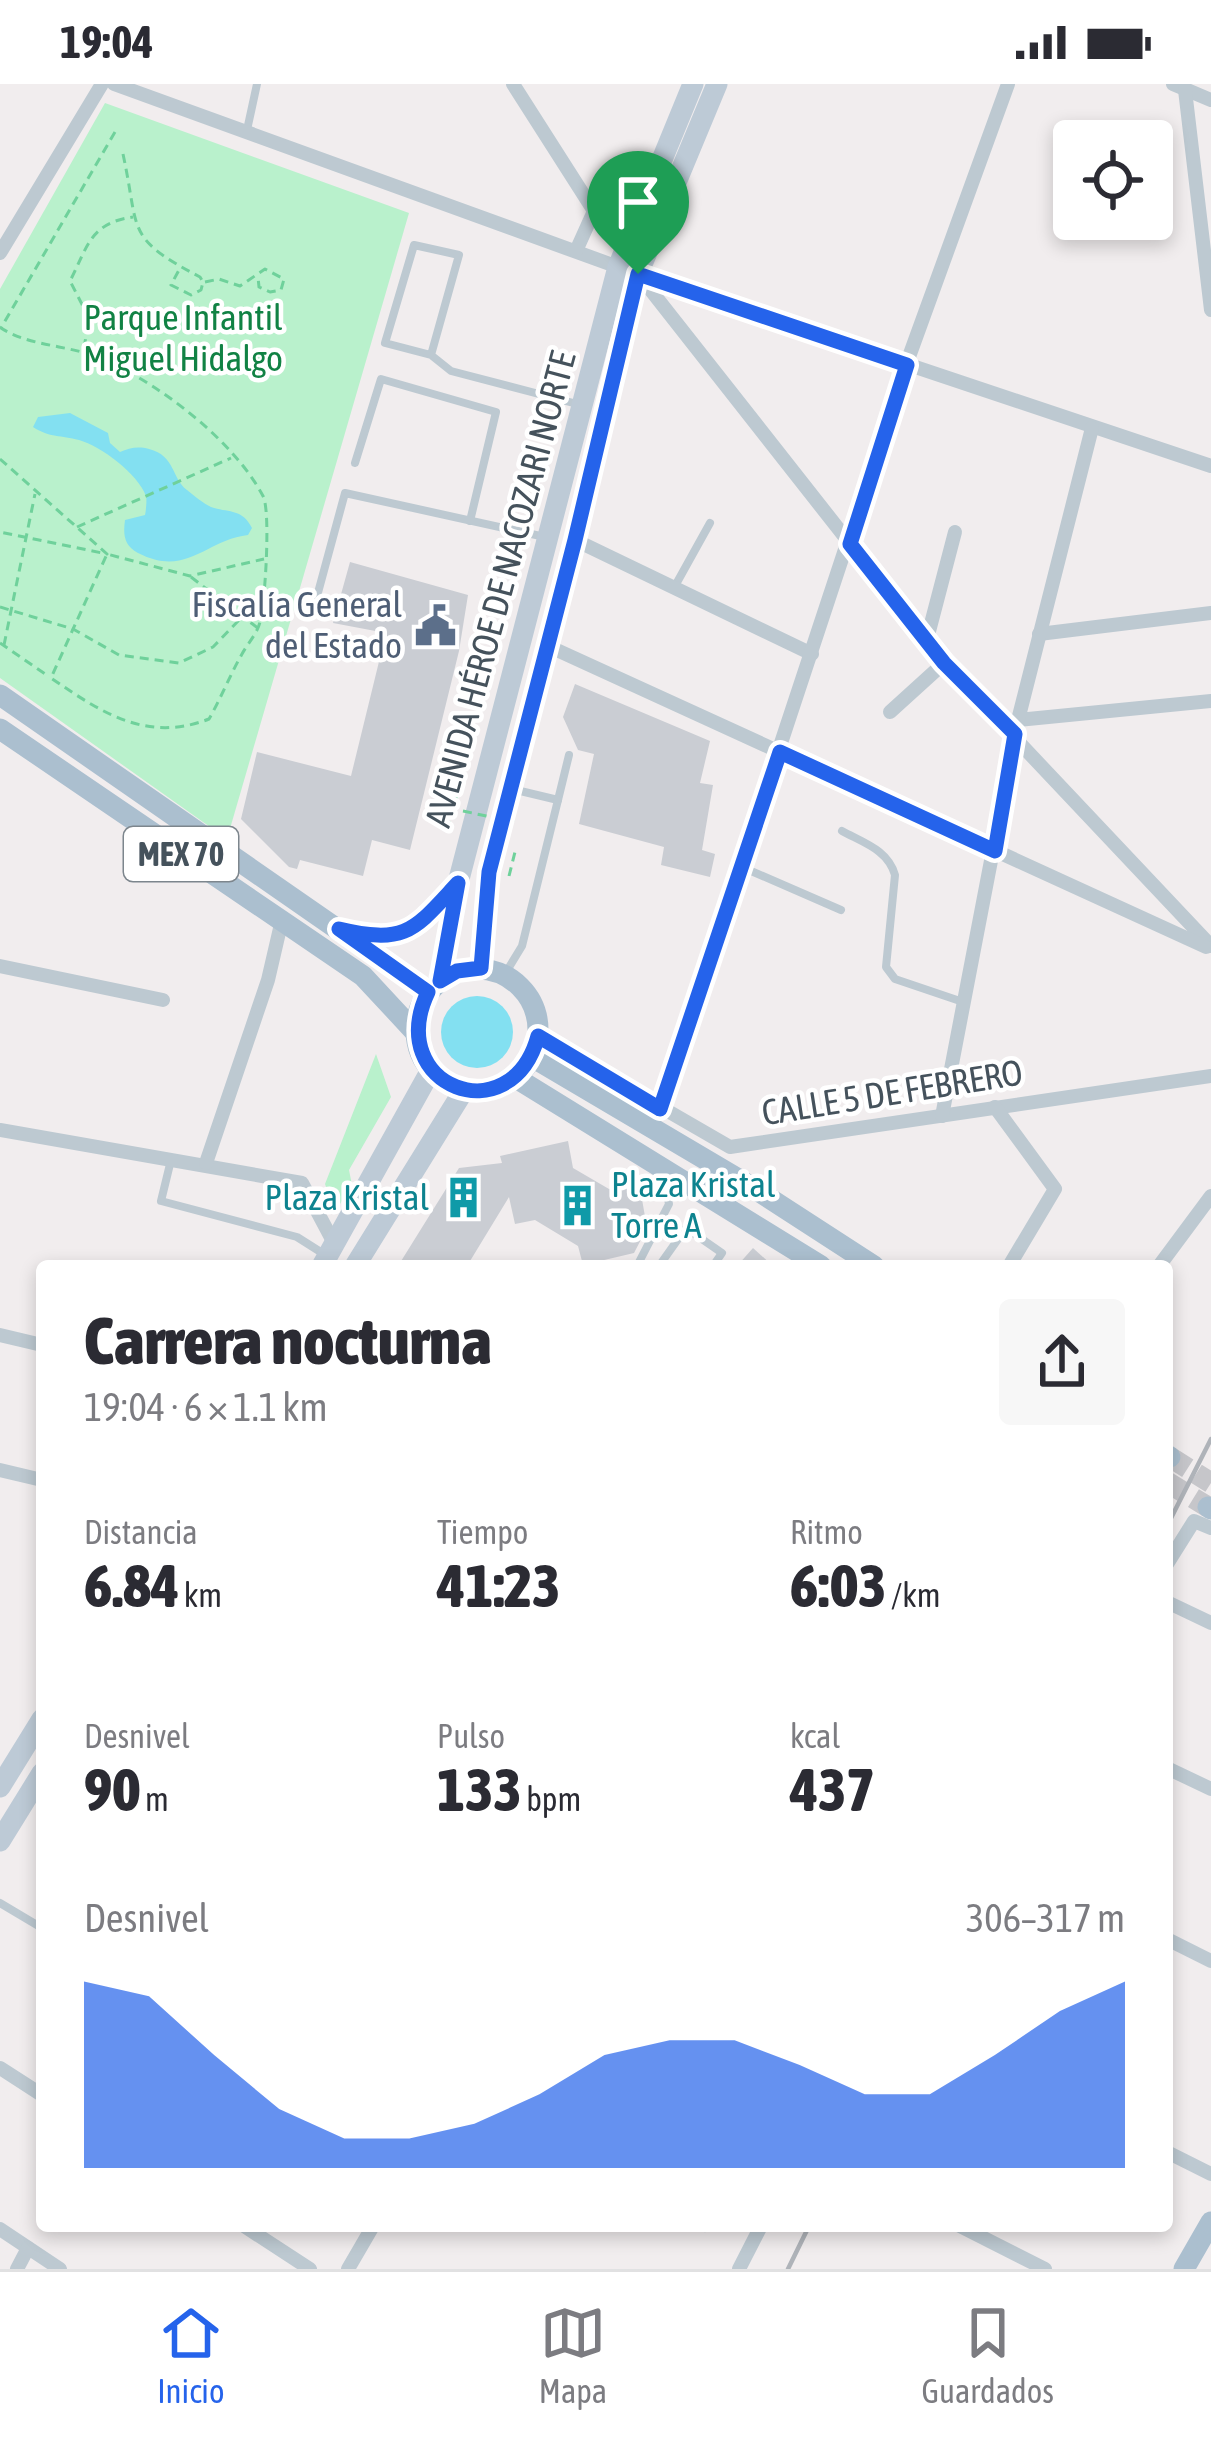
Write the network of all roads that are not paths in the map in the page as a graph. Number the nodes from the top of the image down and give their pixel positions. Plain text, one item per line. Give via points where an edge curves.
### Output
1 (102, 84) edge
2 (114, 84) edge
3 (257, 84) edge
4 (513, 84) edge
5 (693, 84) edge
6 (717, 84) edge
7 (1008, 84) edge
8 (1179, 87) edge
9 (1211, 100) edge
10 (247, 132) junction
11 (594, 211) junction
12 (576, 251) junction
13 (0, 253) edge
14 (1208, 259) edge
15 (628, 263) junction
16 (1211, 310) edge
17 (431, 355) junction
18 (907, 365) junction
19 (582, 405) junction
20 (1092, 428) junction
21 (355, 463) dead end
22 (1211, 466) edge
23 (470, 520) junction
24 (710, 523) dead end
25 (955, 532) dead end
26 (547, 537) junction
27 (575, 540) junction
28 (850, 544) junction
29 (675, 586) junction
30 (316, 600) dead end
31 (1211, 613) edge
32 (1039, 634) junction
33 (927, 639) junction
34 (548, 646) junction
35 (812, 654) junction
36 (944, 663) junction
37 (0, 694) edge
38 (1211, 701) edge
39 (890, 712) dead end
40 (1016, 727) junction
41 (0, 729) edge
42 (780, 752) junction
43 (569, 755) dead end
44 (511, 789) junction
45 (557, 800) junction
46 (842, 831) dead end
47 (995, 851) junction
48 (741, 867) junction
49 (458, 883) junction
50 (841, 910) dead end
51 (281, 924) junction
52 (339, 929) junction
53 (1211, 948) edge
54 (0, 966) edge
55 (481, 968) junction
56 (505, 974) junction
57 (434, 987) junction
58 (163, 1000) dead end
59 (964, 1002) junction
60 (416, 1033) junction
61 (536, 1046) junction
62 (431, 1070) junction
63 (1211, 1076) edge
64 (516, 1078) junction
65 (464, 1090) junction
66 (994, 1107) junction
67 (660, 1109) junction
68 (942, 1116) junction
69 (0, 1130) edge
70 (171, 1158) junction
71 (206, 1163) junction
72 (660, 1167) junction
73 (1211, 1196) edge
74 (328, 1256) edge
75 (359, 1260) edge
76 (640, 1260) edge
77 (662, 1260) edge
78 (717, 1260) edge
79 (811, 1260) edge
80 (865, 1260) edge
81 (1014, 1260) edge
82 (1163, 1260) edge
83 (0, 1335) edge
84 (36, 1344) edge
85 (0, 1470) edge
86 (36, 1479) edge
87 (1206, 1516) edge
88 (1173, 1557) edge
89 (1173, 1605) edge
90 (1211, 1623) edge
91 (36, 1729) edge
92 (1173, 1771) edge
93 (36, 1782) edge
94 (0, 1787) edge
95 (1211, 1789) edge
96 (0, 1840) edge
97 (0, 1904) edge
98 (36, 1925) edge
99 (1173, 1943) edge
100 (1211, 1961) edge
101 (0, 2068) edge
102 (36, 2091) edge
103 (1173, 2155) edge
104 (1211, 2174) edge
105 (1211, 2222) edge
106 (0, 2229) edge
107 (253, 2232) edge
108 (370, 2232) edge
109 (758, 2232) edge
110 (972, 2232) edge
111 (28, 2248) junction
112 (16, 2269) edge
113 (60, 2269) edge
114 (310, 2269) edge
115 (348, 2269) edge
116 (739, 2269) edge
117 (1045, 2269) edge
118 (1184, 2269) edge

1 - 13 street
2 - 10 street
3 - 10 lane
4 - 11 street
5 - 15 main road, AVENIDA HÉROE DE NACOZARI NORTE
6 - 15 main road, AVENIDA HÉROE DE NACOZARI NORTE
7 - 18 street
8 - 9 street
8 - 14 street
10 - 12 street
11 - 12 street
11 - 15 street
12 - 15 street
14 - 16 street
15 - 18 street
15 - 19 main road, AVENIDA HÉROE DE NACOZARI NORTE
15 - 27 main road, AVENIDA HÉROE DE NACOZARI NORTE
15 - 28 street
17 - 17 lane via 459,255 414,245 385,343
17 - 19 lane via 451,370
18 - 20 street
18 - 28 street
19 - 26 main road, AVENIDA HÉROE DE NACOZARI NORTE
20 - 22 street
20 - 32 street
21 - 23 lane via 381,379 496,412
23 - 26 lane
23 - 30 lane via 346,493
24 - 29 lane
25 - 33 street
26 - 49 main road, AVENIDA HÉROE DE NACOZARI NORTE
27 - 29 street
27 - 34 main road, AVENIDA HÉROE DE NACOZARI NORTE
28 - 33 street
28 - 35 street
29 - 35 street
31 - 32 street
32 - 40 street
33 - 36 street
34 - 42 street
34 - 44 main road, AVENIDA HÉROE DE NACOZARI NORTE
35 - 42 street
36 - 39 street
36 - 40 street
37 - 52 main road, MEX 70
38 - 40 street
40 - 47 street
40 - 53 street
41 - 51 main road, MEX 70
42 - 47 street
42 - 48 street
43 - 45 lane
44 - 45 lane
44 - 55 main road, AVENIDA HÉROE DE NACOZARI NORTE via 489,872
45 - 56 lane via 522,946
46 - 59 lane via 891,862 886,968 895,980
47 - 53 street
47 - 59 street
48 - 50 lane
48 - 67 street
49 - 52 main road via 416,928 389,936
49 - 57 main road, AVENIDA HÉROE DE NACOZARI NORTE
51 - 60 main road, MEX 70 via 363,976
51 - 71 street
52 - 57 main road, MEX 70
54 - 58 street
55 - 56 main road
55 - 57 main road via 457,971
56 - 61 main road via 537,1013
57 - 60 main road
59 - 68 street
60 - 62 main road, MEX 70
61 - 64 main road
61 - 67 street, CALLE 5 DE FEBRERO
61 - 80 main road
62 - 65 main road
62 - 74 main road
63 - 66 street, CALLE 5 DE FEBRERO
64 - 65 main road
64 - 72 main road
65 - 75 main road
66 - 68 street, CALLE 5 DE FEBRERO
66 - 81 street via 1055,1189
67 - 68 street, CALLE 5 DE FEBRERO via 730,1147
69 - 70 street
70 - 71 street
70 - 74 lane via 161,1201 297,1237
71 - 74 street via 302,1183
72 - 76 lane via 669,1204
72 - 79 main road
73 - 82 street
77 - 78 lane via 686,1228 722,1253
83 - 84 street
85 - 86 street
87 - 88 street
89 - 90 street
91 - 94 main road
92 - 95 street
93 - 96 main road
97 - 98 lane
99 - 100 street
101 - 102 street
103 - 104 street
105 - 118 main road
106 - 111 street
107 - 114 street
108 - 115 street
109 - 116 street
110 - 117 street
111 - 112 street
111 - 113 street

